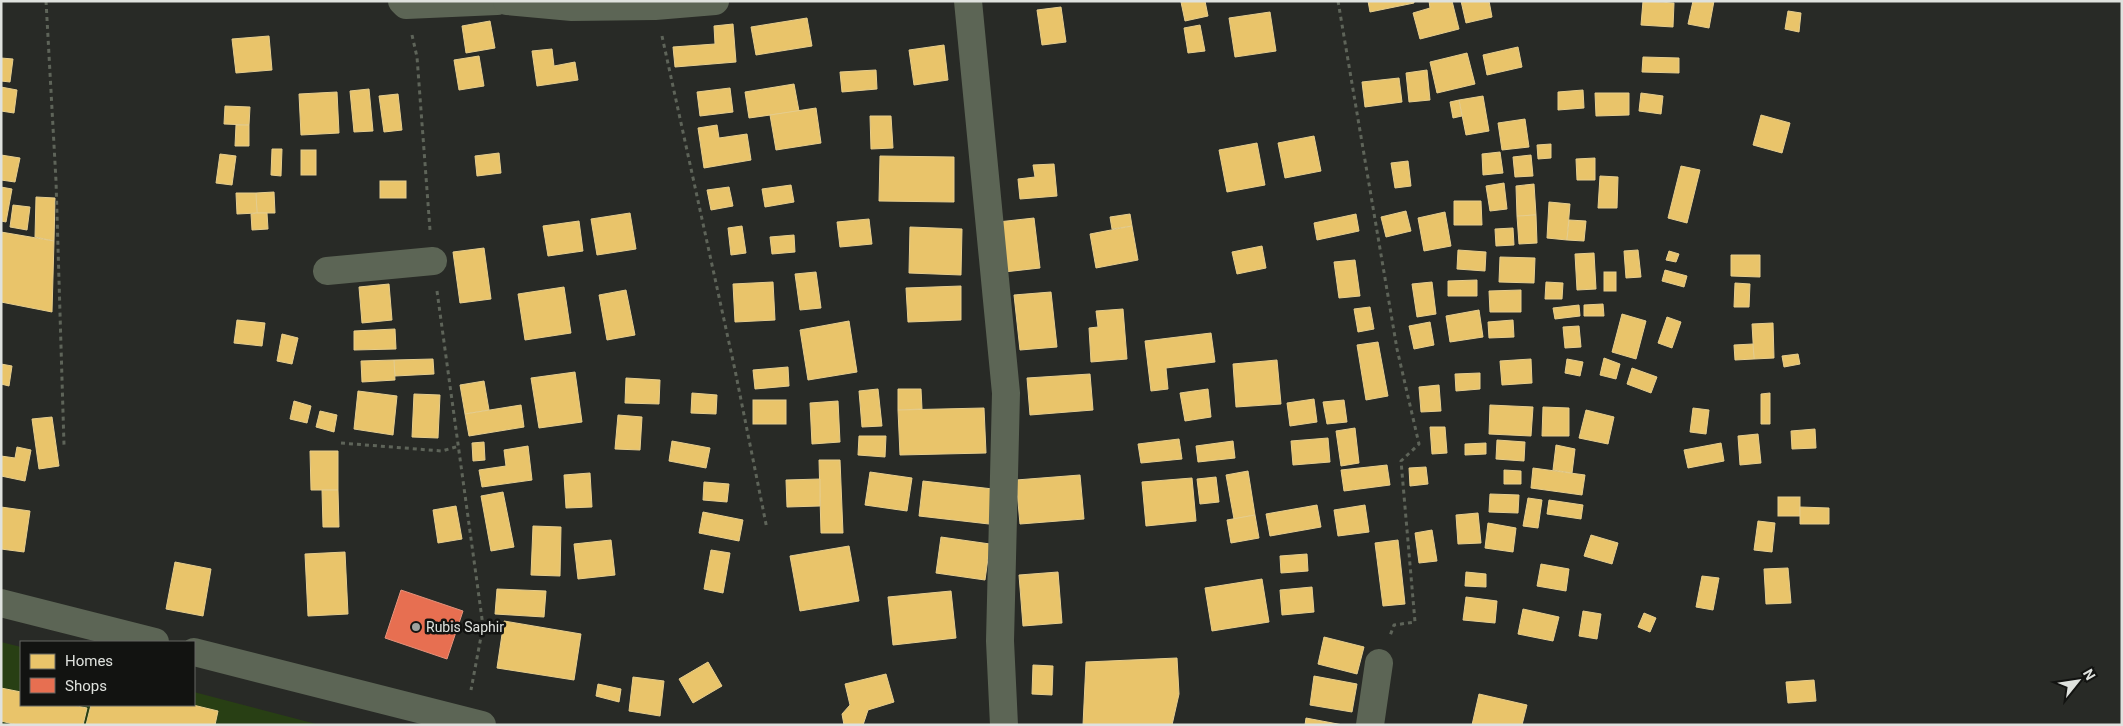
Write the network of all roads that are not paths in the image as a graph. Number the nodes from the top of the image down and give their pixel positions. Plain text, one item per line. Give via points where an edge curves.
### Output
1 (497, 1) edge
2 (507, 1) edge
3 (715, 1) edge
4 (968, 1) edge
5 (404, 3) edge
6 (432, 261) road end
7 (327, 271) dead end
8 (1, 603) edge
9 (151, 641) edge
10 (195, 652) edge
11 (1379, 663) road end
12 (474, 723) edge
13 (1004, 725) edge
14 (1370, 725) edge

1 - 5 street
2 - 3 street via 572,7
4 - 13 street via 1006,393 1000,641
6 - 7 street
8 - 9 street
10 - 12 street
11 - 14 street

